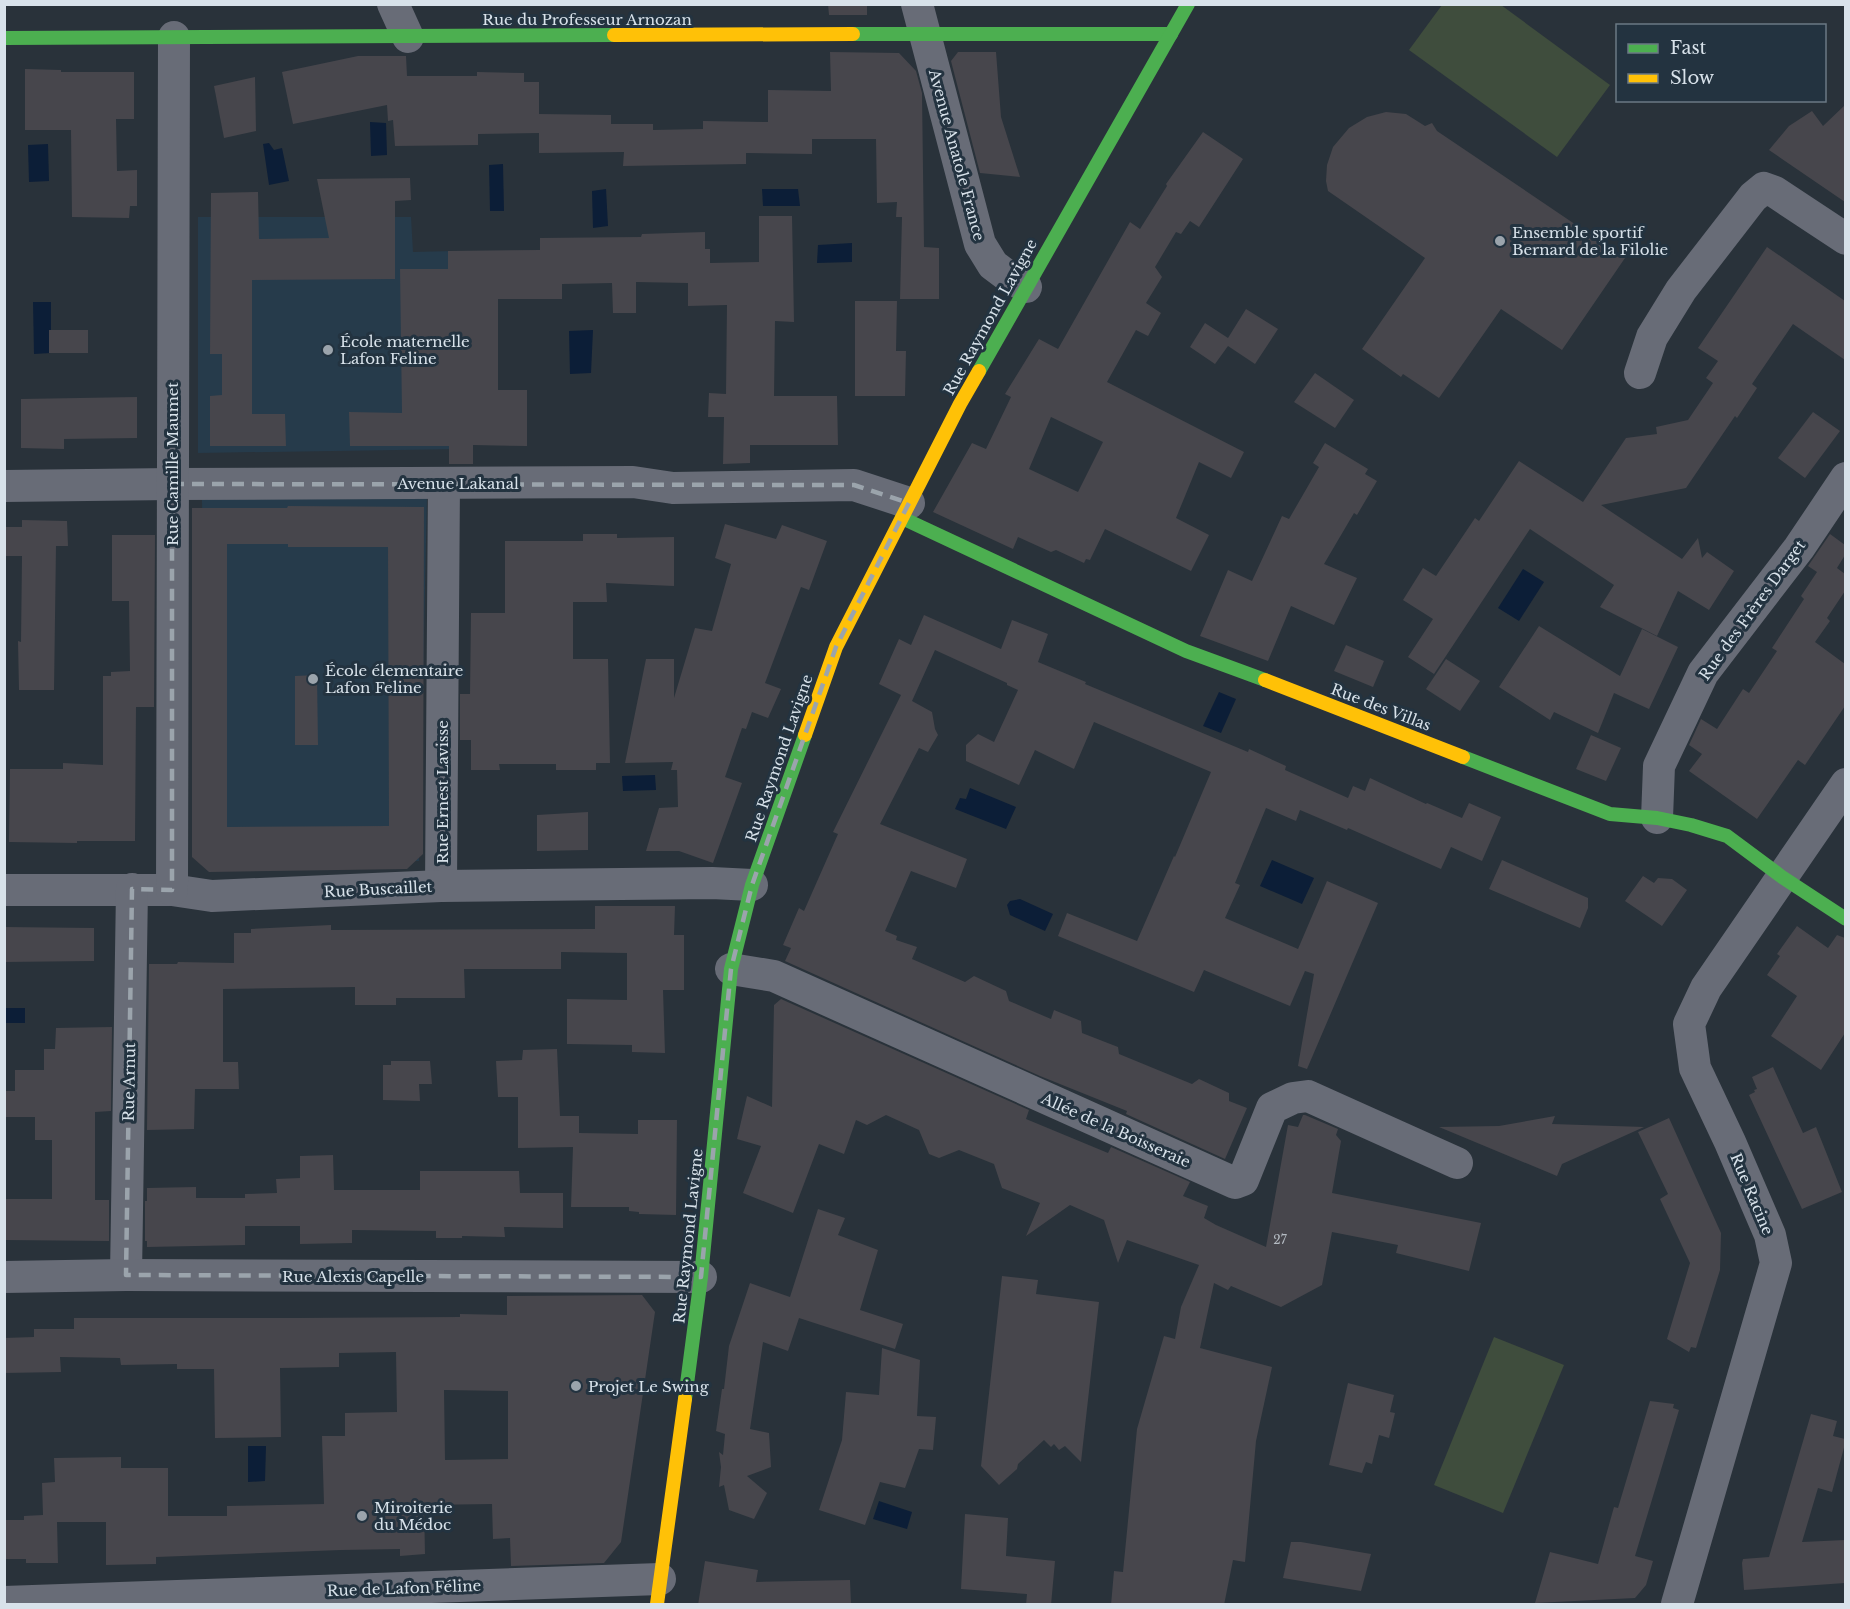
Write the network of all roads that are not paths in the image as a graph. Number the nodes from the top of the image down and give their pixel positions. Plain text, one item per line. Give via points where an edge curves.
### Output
1 (393, 4) edge
2 (1188, 4) edge
3 (921, 19) edge
4 (1171, 34) junction
5 (408, 37) junction
6 (4, 38) edge
7 (174, 38) junction
8 (1845, 239) edge
9 (1026, 287) junction
10 (1640, 373) dead end
11 (1845, 478) edge
12 (444, 483) junction
13 (172, 484) junction
14 (4, 486) edge
15 (905, 511) junction
16 (1845, 784) edge
17 (1658, 818) junction
18 (1782, 877) junction
19 (752, 885) junction
20 (441, 886) junction
21 (132, 889) junction
22 (4, 890) edge
23 (172, 890) junction
24 (1845, 919) edge
25 (731, 969) junction
26 (1457, 1163) dead end
27 (126, 1275) junction
28 (4, 1277) edge
29 (701, 1277) junction
30 (658, 1592) edge
31 (4, 1602) edge
32 (1677, 1605) edge

1 - 5 street
2 - 4 street, Rue Raymond Lavigne
3 - 4 street, Rue du Professeur Arnozan
3 - 5 street, Rue du Professeur Arnozan
3 - 9 street, Avenue Anatole France via 980,244 993,265
4 - 9 street, Rue Raymond Lavigne
5 - 7 street, Rue du Professeur Arnozan
6 - 7 street, Rue du Professeur Arnozan
7 - 13 street, Rue Camille Maumet
8 - 10 street via 1764,188 1681,290 1652,337
9 - 15 street, Rue Raymond Lavigne
11 - 17 street, Rue des Frères Darget via 1799,548 1703,673 1659,766
12 - 13 street, Avenue Lakanal
12 - 15 street, Avenue Lakanal via 633,482 673,488 854,485
12 - 20 street, Rue Ernest Lavisse
13 - 14 street, Avenue Lakanal
13 - 23 street, Rue Camille Maumet
15 - 17 street, Rue des Villas via 1186,651 1610,814
15 - 19 street, Rue Raymond Lavigne via 836,647
16 - 18 street, Rue Racine
17 - 18 street, Rue des Villas via 1726,836
18 - 24 street, Rue des Villas
18 - 32 street, Rue Racine via 1706,988 1689,1024 1695,1068 1770,1235 1776,1263
19 - 20 street, Rue Buscaillet
19 - 25 street, Rue Raymond Lavigne
20 - 23 street, Rue Buscaillet via 212,896
21 - 22 street, Rue Buscaillet
21 - 23 street, Rue Buscaillet
21 - 27 street, Rue Arnut
25 - 26 street, Allée de la Boisseraie via 774,976 1235,1183 1243,1180 1272,1108 1308,1096
25 - 29 street, Rue Raymond Lavigne
27 - 28 street, Rue Alexis Capelle
27 - 29 street, Rue Alexis Capelle
29 - 30 street, Rue Raymond Lavigne
30 - 31 street, Rue de Lafon Féline

